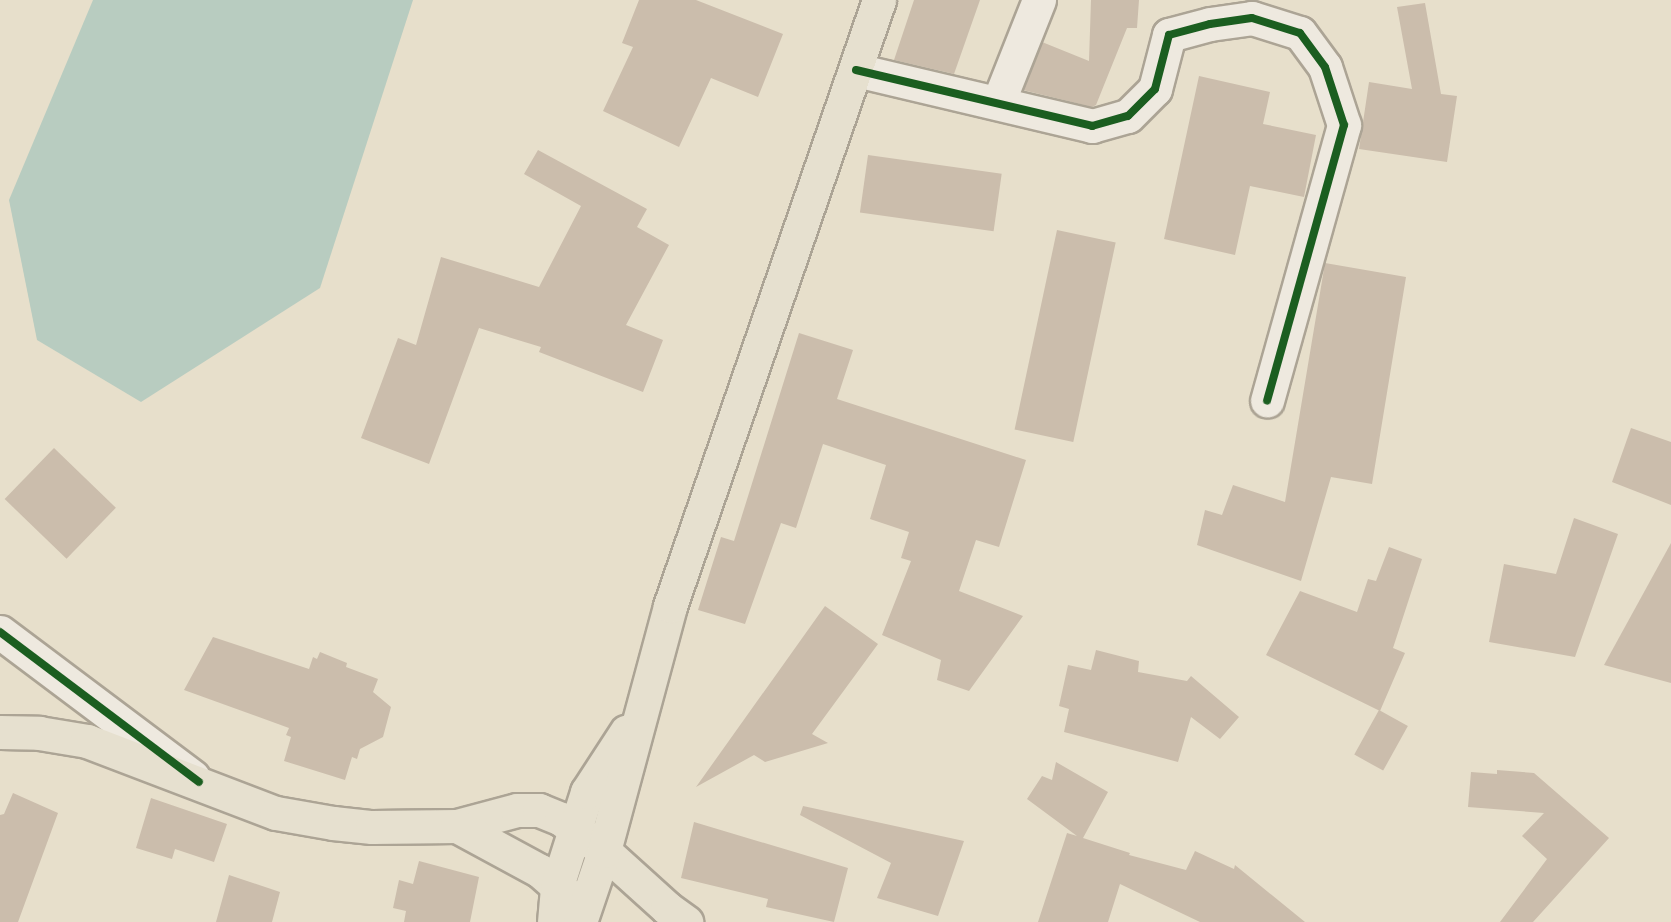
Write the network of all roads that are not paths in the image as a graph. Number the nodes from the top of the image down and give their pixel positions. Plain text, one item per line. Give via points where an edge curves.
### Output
1 (879, 0) edge
2 (1039, 0) edge
3 (856, 70) junction
4 (998, 104) junction
5 (1267, 399) dead end
6 (0, 632) edge
7 (644, 705) junction
8 (0, 732) edge
9 (200, 782) junction
10 (457, 826) junction
11 (574, 829) junction
12 (604, 851) junction
13 (557, 886) junction
14 (589, 918) edge
15 (554, 922) edge
16 (686, 922) edge

1 - 3 main road
2 - 4 street
3 - 4 street
3 - 7 main road via 670,606
4 - 5 street via 1092,126 1128,116 1155,89 1169,35 1252,18 1300,33 1325,67 1344,125
6 - 9 street
7 - 11 main road via 587,792
7 - 12 main road
8 - 9 main road via 39,733 87,741
9 - 10 main road via 276,813 333,824
10 - 11 main road via 517,810 539,810
10 - 13 main road via 523,861
11 - 12 main road
11 - 13 main road
12 - 14 main road
12 - 16 main road
13 - 14 main road
13 - 15 main road

